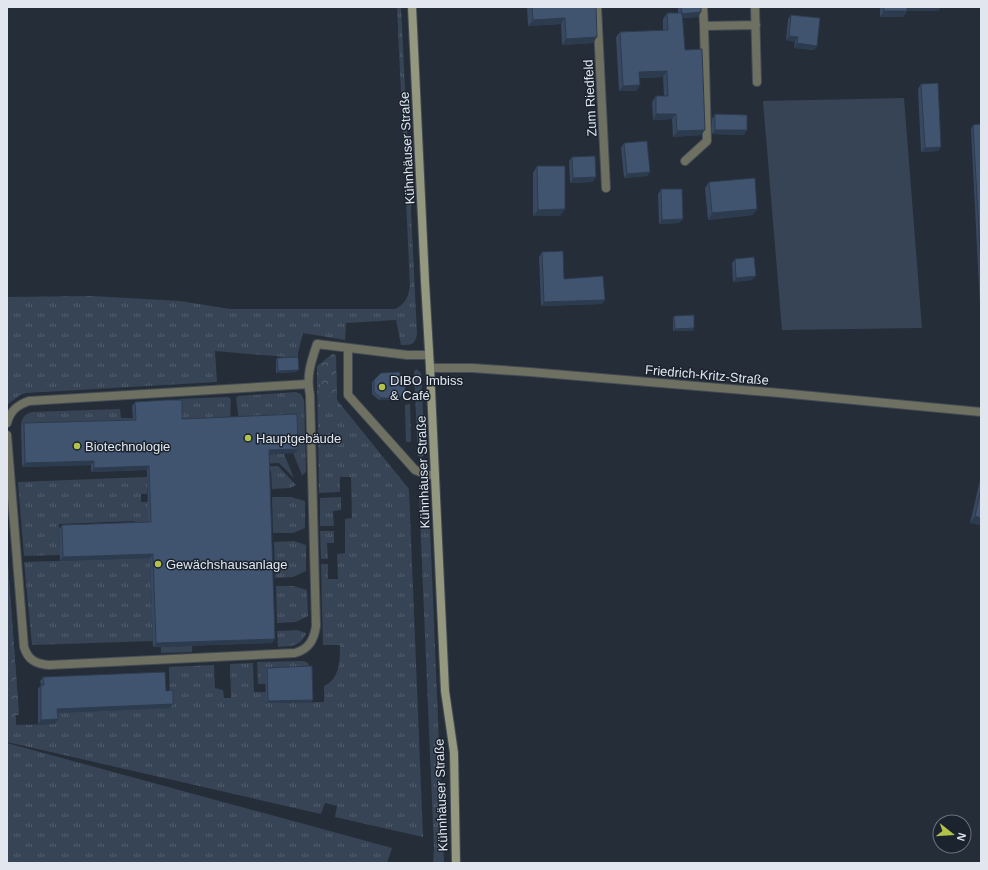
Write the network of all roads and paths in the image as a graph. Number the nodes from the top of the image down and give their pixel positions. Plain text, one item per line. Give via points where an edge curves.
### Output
1 (412, 7) edge
2 (597, 7) edge
3 (703, 7) edge
4 (755, 7) edge
5 (756, 24) junction
6 (704, 26) junction
7 (757, 82) dead end
8 (685, 161) dead end
9 (606, 188) dead end
10 (348, 349) junction
11 (429, 355) junction
12 (430, 368) junction
13 (308, 384) junction
14 (981, 412) edge
15 (7, 423) edge
16 (7, 435) edge
17 (435, 475) junction
18 (456, 863) edge

1 - 11 street, Kühnhäuser Straße
2 - 9 street, Zum Riedfeld
3 - 6 street
4 - 5 street
5 - 6 street
5 - 7 street
6 - 8 street via 707,141
10 - 11 street
10 - 13 street via 318,344 309,369
10 - 17 street via 348,395 415,470
11 - 12 street, Kühnhäuser Straße
12 - 14 street, Friedrich-Kritz-Straße via 472,368 780,392
12 - 17 street, Kühnhäuser Straße
13 - 15 street via 29,401 17,406
13 - 16 street via 316,626 310,645 295,653 48,665 29,658 24,648
17 - 18 street, Kühnhäuser Straße via 445,691 454,753

